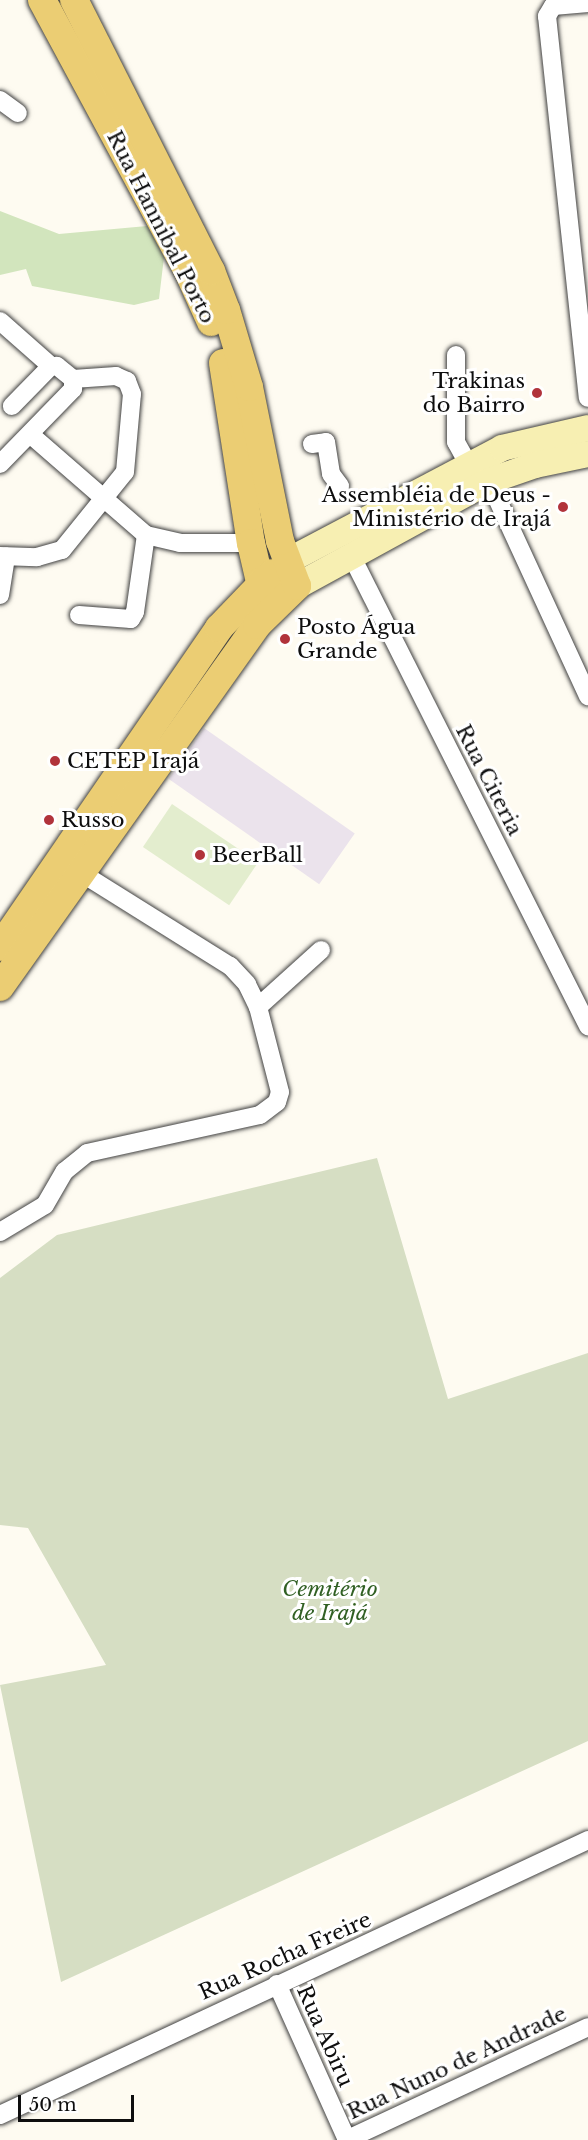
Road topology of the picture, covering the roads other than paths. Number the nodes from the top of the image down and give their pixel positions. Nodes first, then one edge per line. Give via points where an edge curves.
1 (29, 0) edge
2 (42, 0) edge
3 (74, 0) edge
4 (588, 3) edge
5 (77, 68) junction
6 (0, 100) edge
7 (18, 113) dead end
8 (0, 321) edge
9 (456, 355) dead end
10 (51, 366) junction
11 (73, 380) junction
12 (588, 398) edge
13 (12, 406) dead end
14 (588, 428) edge
15 (31, 435) junction
16 (312, 444) dead end
17 (588, 454) edge
18 (0, 464) edge
19 (468, 464) junction
20 (489, 481) junction
21 (340, 486) dead end
22 (104, 499) junction
23 (146, 535) junction
24 (251, 543) junction
25 (351, 553) junction
26 (3, 556) edge
27 (292, 560) junction
28 (260, 582) junction
29 (0, 595) edge
30 (271, 608) junction
31 (79, 615) dead end
32 (588, 696) edge
33 (81, 873) junction
34 (0, 948) edge
35 (321, 950) dead end
36 (0, 987) edge
37 (258, 1007) junction
38 (588, 1026) edge
39 (0, 1232) edge
40 (588, 1840) edge
41 (277, 1984) junction
42 (588, 2027) edge
43 (0, 2115) edge
44 (347, 2140) edge

1 - 5 street
2 - 5 main road, Rua Hannibal Porto
3 - 27 main road, Rua Hannibal Porto via 211,271 249,387
4 - 12 street via 553,6 547,16
5 - 24 main road, Rua Hannibal Porto via 207,312 229,390
6 - 7 street
8 - 10 street
9 - 19 street via 456,442
10 - 11 street via 57,366
10 - 13 street
11 - 15 street via 73,389
11 - 22 street via 116,376 127,381 132,394 125,472
14 - 19 main road via 513,445
15 - 18 street
15 - 22 street
16 - 21 street via 326,442 332,474
17 - 20 main road via 535,465
19 - 27 main road
20 - 25 main road
20 - 32 street
22 - 23 street
22 - 26 street via 62,550 37,557
23 - 24 street via 180,543
23 - 31 street via 131,619
24 - 28 main road, Rua Hannibal Porto
25 - 27 main road
25 - 38 street, Rua Citeria
26 - 29 street
27 - 28 main road
27 - 30 main road
28 - 30 main road, Rua Hannibal Porto
28 - 34 main road via 219,628
30 - 33 main road
33 - 36 main road
33 - 37 street via 230,966 246,984
35 - 37 street
37 - 39 street via 278,1080 277,1102 260,1115 87,1153 65,1171 45,1205
40 - 41 street, Rua Rocha Freire via 365,1947
41 - 43 street, Rua Rocha Freire
41 - 44 street, Rua Abiru
42 - 44 street, Rua Nuno de Andrade

